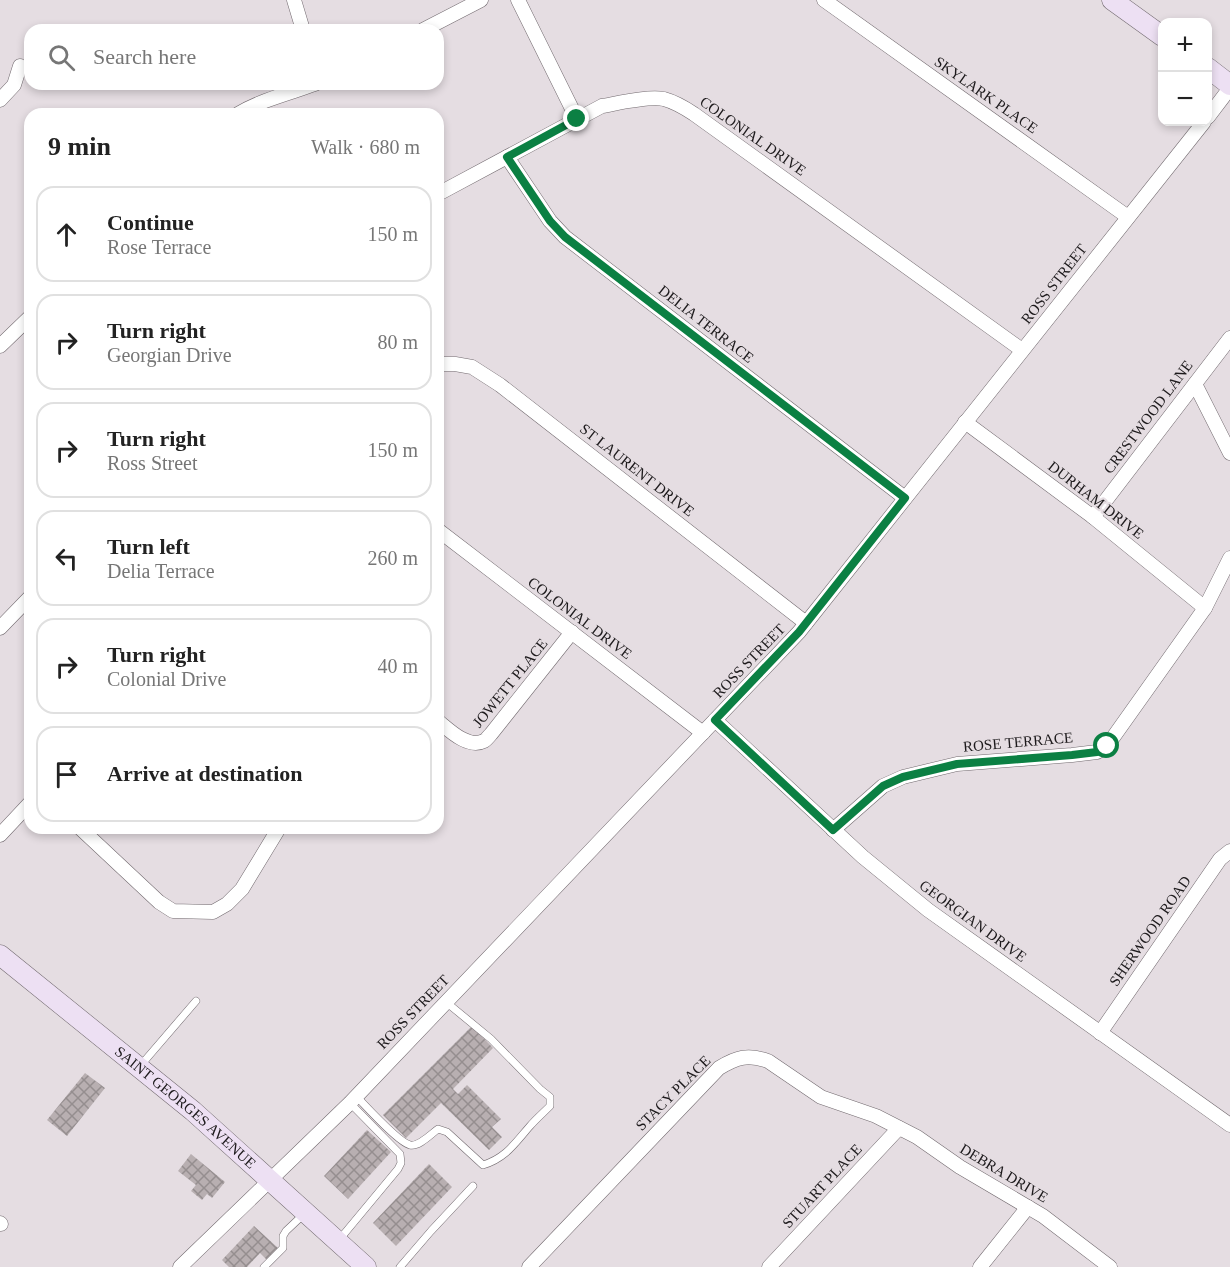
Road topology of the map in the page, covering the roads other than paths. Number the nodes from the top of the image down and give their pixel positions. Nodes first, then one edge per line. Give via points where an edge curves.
1 (294, 0) edge
2 (481, 0) edge
3 (518, 0) edge
4 (824, 0) edge
5 (1112, 0) edge
6 (301, 24) edge
7 (435, 24) edge
8 (1158, 33) edge
9 (20, 66) dead end
10 (1212, 71) edge
11 (1230, 86) edge
12 (298, 90) edge
13 (0, 100) edge
14 (249, 108) edge
15 (1212, 111) edge
16 (577, 119) junction
17 (1201, 126) edge
18 (507, 157) junction
19 (444, 191) edge
20 (1128, 217) junction
21 (24, 322) edge
22 (1230, 338) edge
23 (0, 346) edge
24 (1022, 350) junction
25 (444, 364) edge
26 (1195, 384) junction
27 (965, 422) junction
28 (1230, 453) edge
29 (905, 498) junction
30 (1093, 517) junction
31 (444, 535) edge
32 (1230, 558) edge
33 (24, 603) edge
34 (1205, 608) junction
35 (806, 623) junction
36 (0, 628) edge
37 (572, 632) junction
38 (715, 720) junction
39 (444, 726) edge
40 (703, 732) junction
41 (24, 809) edge
42 (833, 830) junction
43 (86, 834) edge
44 (275, 834) edge
45 (0, 835) edge
46 (1230, 851) edge
47 (0, 955) edge
48 (196, 1000) dead end
49 (446, 1002) junction
50 (1100, 1033) junction
51 (139, 1067) junction
52 (353, 1099) junction
53 (876, 1116) joint
54 (1230, 1125) edge
55 (899, 1128) junction
56 (270, 1180) junction
57 (473, 1186) dead end
58 (1028, 1207) junction
59 (306, 1213) junction
60 (338, 1242) junction
61 (180, 1267) edge
62 (264, 1267) edge
63 (366, 1267) edge
64 (400, 1267) edge
65 (529, 1267) edge
66 (769, 1267) edge
67 (980, 1267) edge
68 (1110, 1267) edge

1 - 6 street
2 - 7 street
3 - 16 street
4 - 20 street, SKYLARK PLACE
5 - 8 main road
9 - 13 street via 14,85
10 - 11 main road
11 - 15 street
12 - 14 street
16 - 18 street, COLONIAL DRIVE
16 - 24 street, COLONIAL DRIVE via 602,106 631,100 663,99 678,105
17 - 20 street, ROSS STREET
18 - 19 street, COLONIAL DRIVE
18 - 29 street, DELIA TERRACE via 565,237
20 - 24 street, ROSS STREET
21 - 23 street
22 - 26 street, CRESTWOOD LANE
24 - 27 street, ROSS STREET
25 - 35 street, ST LAURENT DRIVE via 472,367 500,385
26 - 28 street
26 - 30 street, CRESTWOOD LANE
27 - 29 street, ROSS STREET
27 - 30 street, DURHAM DRIVE
29 - 35 street, ROSS STREET
30 - 34 street, DURHAM DRIVE
31 - 37 street, COLONIAL DRIVE
32 - 34 street, ROSE TERRACE
33 - 36 street
34 - 42 street, ROSE TERRACE via 1107,746 1097,752 957,764 903,777 883,786
35 - 38 street, ROSS STREET
37 - 39 street, JOWETT PLACE via 484,741 463,740
37 - 40 street, COLONIAL DRIVE
38 - 40 street, ROSS STREET
38 - 42 street, GEORGIAN DRIVE
40 - 49 street, ROSS STREET
41 - 45 street
42 - 50 street, GEORGIAN DRIVE via 928,910
43 - 44 street via 159,902 173,911 203,912 213,912 227,904 242,889
46 - 50 street, SHERWOOD ROAD via 1220,859
47 - 51 main road, SAINT GEORGES AVENUE
48 - 51 lane
49 - 52 street, ROSS STREET
49 - 52 lane via 550,1097 550,1106 511,1150 483,1165 438,1128 418,1144 410,1145
50 - 54 street, GEORGIAN DRIVE
51 - 56 main road, SAINT GEORGES AVENUE
52 - 56 street, ROSS STREET
52 - 60 lane via 400,1154 401,1163
53 - 55 street, DEBRA DRIVE
53 - 65 street, STACY PLACE via 820,1097 768,1061 745,1057 731,1060 719,1068
55 - 58 street, DEBRA DRIVE
55 - 66 street, STUART PLACE
56 - 59 main road, SAINT GEORGES AVENUE
56 - 61 street, ROSS STREET
57 - 64 lane
58 - 67 street
58 - 68 street, DEBRA DRIVE
59 - 60 main road, SAINT GEORGES AVENUE
59 - 62 lane via 286,1231 283,1248
60 - 63 main road, SAINT GEORGES AVENUE

